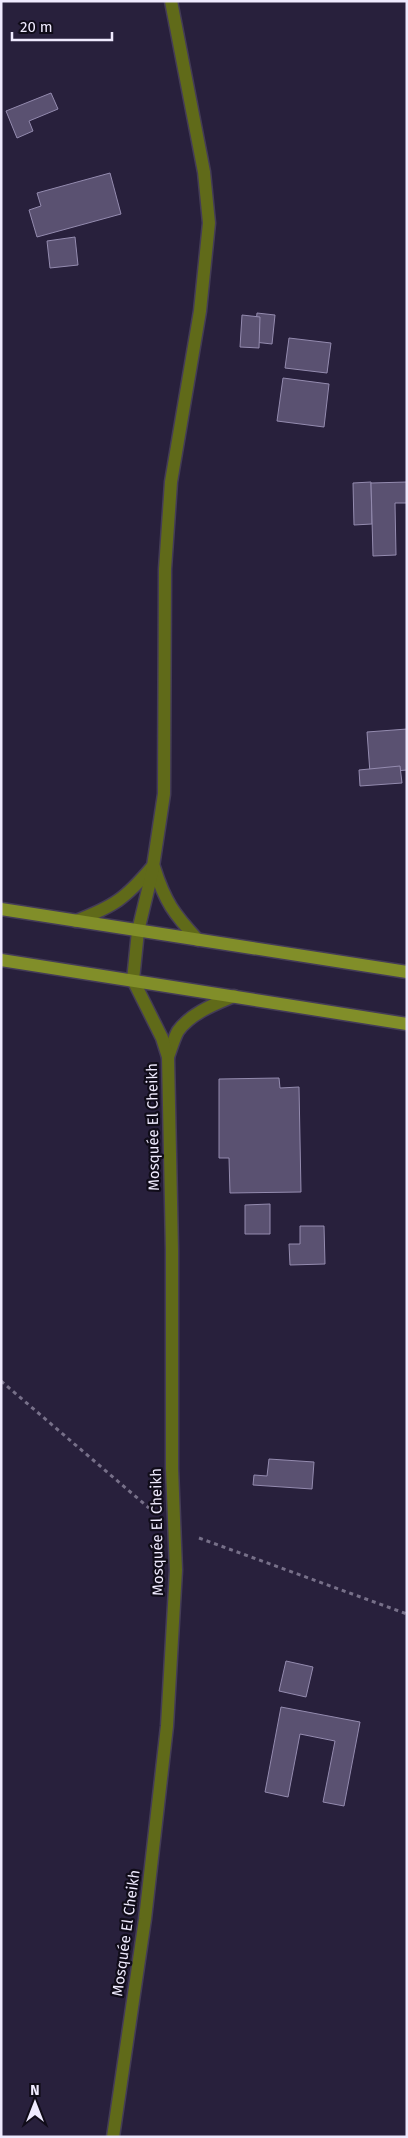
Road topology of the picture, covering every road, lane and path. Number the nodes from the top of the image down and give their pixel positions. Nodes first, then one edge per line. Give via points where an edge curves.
1 (171, 1) edge
2 (153, 865) junction
3 (1, 909) edge
4 (76, 921) junction
5 (138, 931) junction
6 (198, 940) junction
7 (1, 960) edge
8 (407, 972) edge
9 (133, 980) junction
10 (234, 996) junction
11 (407, 1024) edge
12 (168, 1057) junction
13 (1, 1381) edge
14 (174, 1530) junction
15 (407, 1614) edge
16 (113, 2137) edge

1 - 2 street via 204,172 209,223 200,311 171,482 165,569 164,794
2 - 4 street via 133,889 111,907
2 - 5 street
2 - 6 street via 162,894 172,912
3 - 4 main road
4 - 5 main road
5 - 6 main road
5 - 9 street
6 - 8 main road
7 - 9 main road
9 - 10 main road
9 - 12 street, Mosquée El Cheikh
10 - 11 main road
10 - 12 street via 193,1017 178,1031
12 - 14 street, Mosquée El Cheikh
13 - 14 path
14 - 15 path via 227,1546
14 - 16 street, Mosquée El Cheikh via 176,1570 167,1726 145,1919

